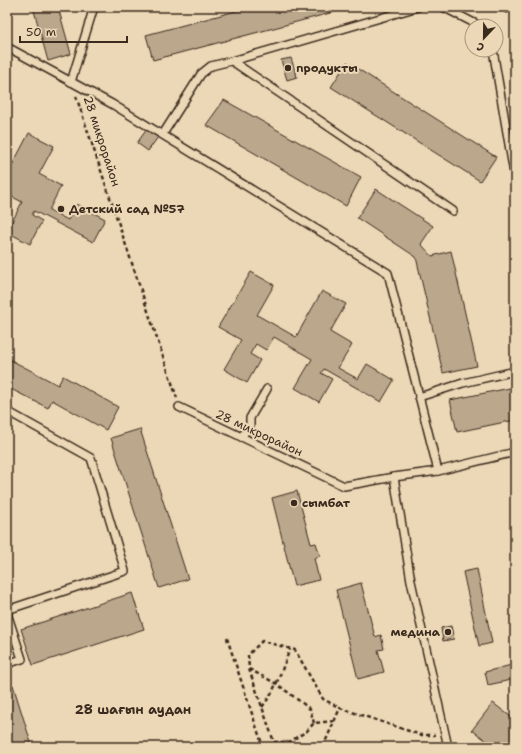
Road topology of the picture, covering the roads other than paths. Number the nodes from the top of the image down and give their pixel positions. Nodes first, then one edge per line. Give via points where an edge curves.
1 (96, 7) edge
2 (418, 7) edge
3 (443, 7) edge
4 (464, 18) edge
5 (7, 47) edge
6 (494, 58) edge
7 (232, 61) junction
8 (71, 82) junction
9 (163, 134) junction
10 (515, 180) edge
11 (453, 211) dead end
12 (515, 371) edge
13 (267, 389) dead end
14 (419, 397) junction
15 (180, 407) road end
16 (7, 411) edge
17 (241, 437) junction
18 (515, 452) edge
19 (438, 471) junction
20 (394, 477) junction
21 (7, 611) edge
22 (7, 664) edge
23 (447, 746) edge

1 - 8 lane
2 - 7 lane
3 - 4 lane
5 - 8 lane
6 - 10 lane
7 - 9 lane via 211,66 201,74
7 - 11 lane
8 - 9 lane
9 - 14 lane via 388,273
12 - 14 lane via 463,383
13 - 17 lane via 250,418 250,426
14 - 19 lane
15 - 17 lane, 28 микрорайон
16 - 21 lane via 91,458 125,571
17 - 20 lane, 28 микрорайон via 344,486
18 - 19 lane, 28 микрорайон
19 - 20 lane, 28 микрорайон
20 - 23 lane via 411,580
21 - 22 lane via 22,659

